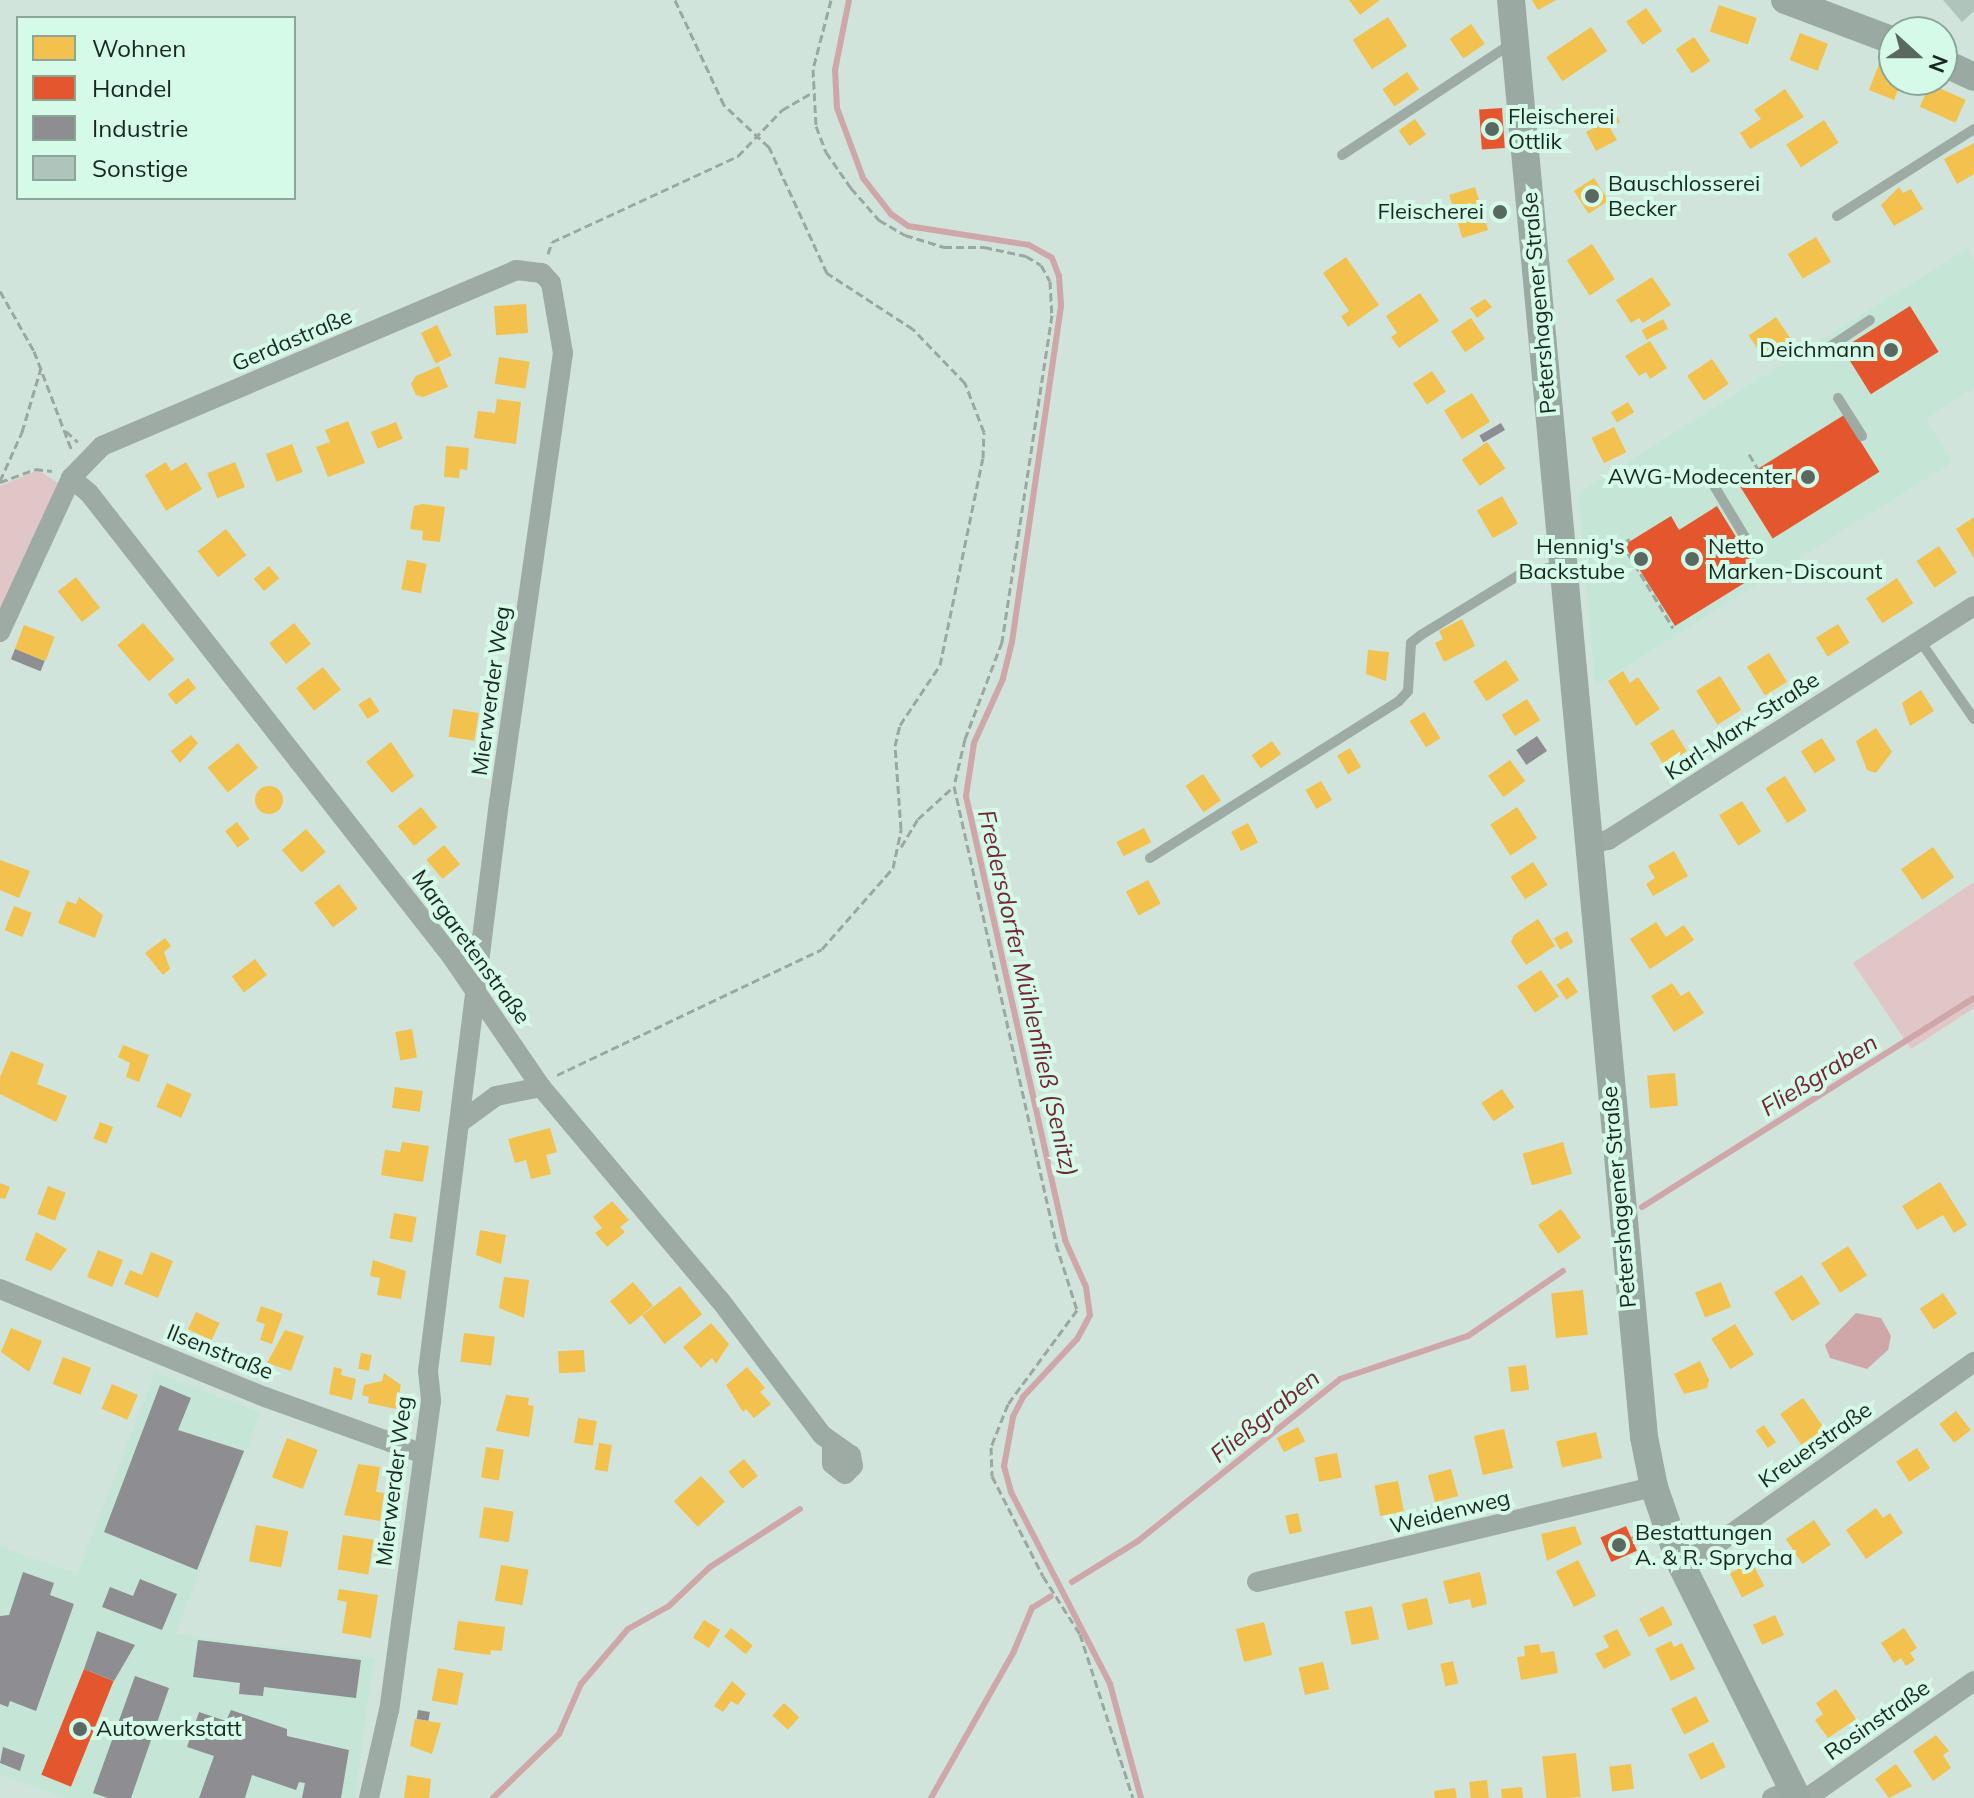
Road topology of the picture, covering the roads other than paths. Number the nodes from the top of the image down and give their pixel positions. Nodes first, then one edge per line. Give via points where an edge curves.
1 (1511, 0) edge
2 (1785, 0) edge
3 (1878, 35) edge
4 (1516, 41) junction
5 (1974, 129) edge
6 (1342, 155) dead end
7 (1837, 216) dead end
8 (542, 273) joint
9 (1870, 320) dead end
10 (1825, 350) dead end
11 (1838, 398) dead end
12 (1862, 436) dead end
13 (1710, 479) dead end
14 (68, 484) junction
15 (1749, 544) dead end
16 (1562, 564) junction
17 (1974, 606) edge
18 (0, 632) edge
19 (1920, 641) junction
20 (1974, 719) edge
21 (1586, 845) junction
22 (1150, 858) dead end
23 (478, 995) junction
24 (541, 1087) junction
25 (462, 1121) junction
26 (0, 1289) edge
27 (1974, 1362) edge
28 (832, 1446) dead end
29 (423, 1454) junction
30 (1654, 1487) junction
31 (1680, 1562) junction
32 (1257, 1582) dead end
33 (1974, 1681) edge
34 (1792, 1796) edge
35 (369, 1798) edge

1 - 4 street, Petershagener Straße
2 - 3 street
4 - 6 lane
4 - 16 street, Petershagener Straße
5 - 7 lane
8 - 14 street, Gerdastraße via 516,270 102,446
8 - 23 street, Mierwerder Weg via 555,293 563,353 499,802
9 - 10 lane
11 - 12 lane
13 - 15 lane
14 - 18 street, Gerdastraße
14 - 23 street, Margaretenstraße via 89,493
16 - 21 street, Petershagener Straße
16 - 22 lane via 1519,575 1421,635 1411,643 1408,691 1399,701
17 - 19 street, Karl-Marx-Straße
19 - 20 lane
19 - 21 street, Karl-Marx-Straße via 1608,840
21 - 30 street, Petershagener Straße via 1634,1366
23 - 24 street, Margaretenstraße
23 - 25 street, Mierwerder Weg
24 - 25 street via 496,1096
24 - 28 street, Margaretenstraße via 720,1300
25 - 29 street, Mierwerder Weg via 428,1371 431,1401
26 - 29 street, Ilsenstraße via 265,1397
27 - 31 street, Kreuerstraße via 1714,1546
29 - 35 street, Mierwerder Weg via 389,1710
30 - 31 street, Petershagener Straße
30 - 32 street, Weidenweg
31 - 34 street, Petershagener Straße
33 - 34 street, Rosinstraße

